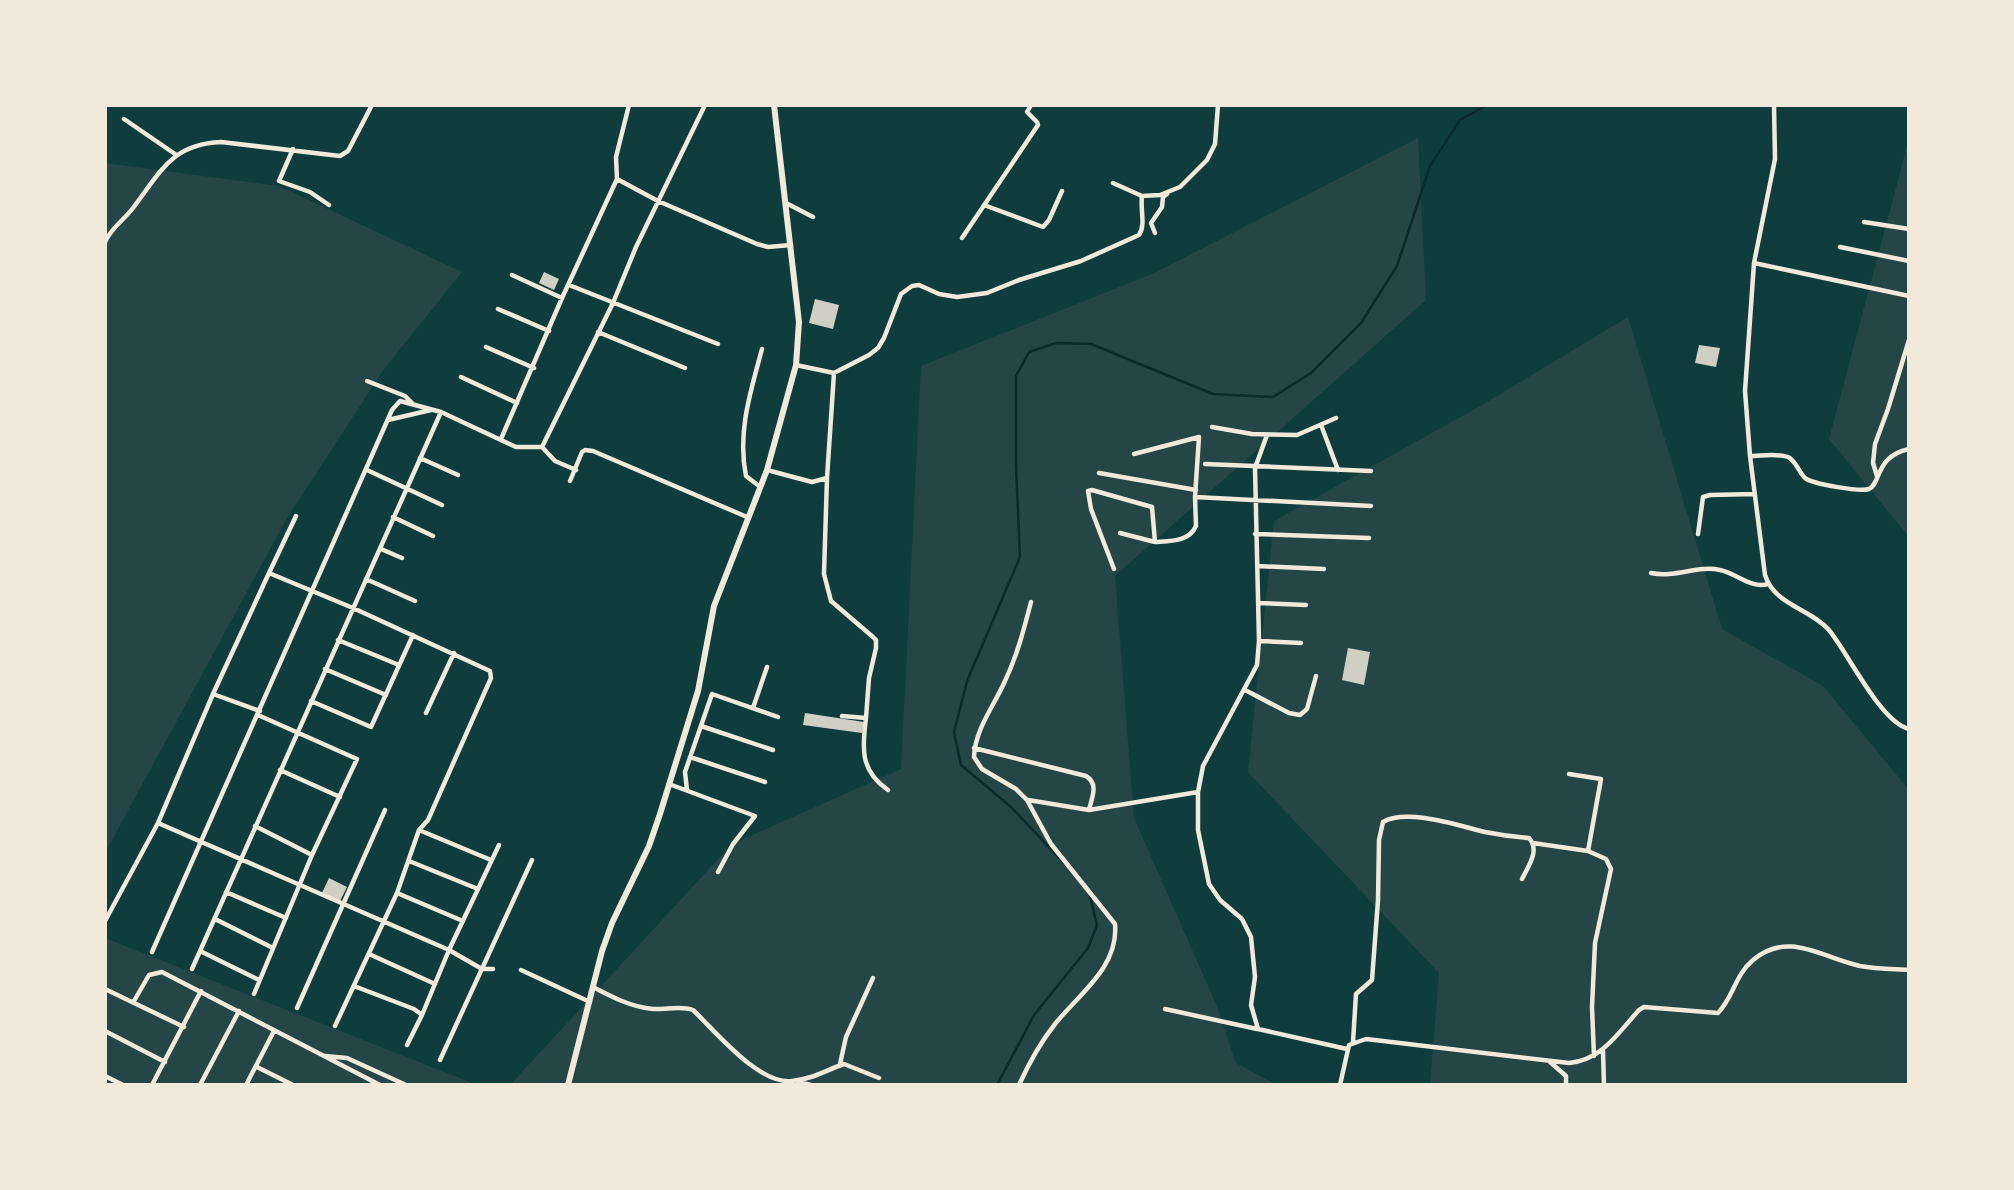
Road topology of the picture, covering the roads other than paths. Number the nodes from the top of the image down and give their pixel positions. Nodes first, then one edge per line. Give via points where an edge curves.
1 (372, 105) edge
2 (629, 105) edge
3 (705, 105) edge
4 (774, 105) edge
5 (1031, 105) edge
6 (1218, 105) edge
7 (1774, 105) edge
8 (124, 119) dead end
9 (293, 149) junction
10 (175, 155) junction
11 (617, 179) junction
12 (1113, 183) dead end
13 (1062, 191) dead end
14 (1171, 191) junction
15 (1142, 196) junction
16 (658, 201) junction
17 (785, 203) junction
18 (329, 205) dead end
19 (984, 205) junction
20 (813, 217) dead end
21 (1864, 222) dead end
22 (1909, 229) edge
23 (1155, 233) dead end
24 (962, 238) dead end
25 (105, 242) edge
26 (791, 245) junction
27 (1840, 247) dead end
28 (1909, 261) edge
29 (1754, 263) junction
30 (512, 275) dead end
31 (569, 285) junction
32 (1909, 296) edge
33 (562, 298) junction
34 (613, 303) junction
35 (498, 309) dead end
36 (548, 331) junction
37 (598, 332) junction
38 (1909, 340) edge
39 (718, 344) dead end
40 (486, 347) dead end
41 (762, 349) dead end
42 (1906, 363) edge
43 (796, 365) junction
44 (534, 368) junction
45 (685, 368) dead end
46 (834, 373) junction
47 (461, 377) dead end
48 (367, 381) dead end
49 (516, 403) junction
50 (413, 404) junction
51 (432, 410) junction
52 (441, 412) junction
53 (1336, 418) dead end
54 (388, 420) junction
55 (1321, 425) junction
56 (1212, 427) dead end
57 (1267, 435) junction
58 (501, 439) junction
59 (542, 447) junction
60 (1909, 449) edge
61 (1134, 454) dead end
62 (1750, 456) junction
63 (420, 458) junction
64 (1205, 464) dead end
65 (1255, 468) junction
66 (367, 470) junction
67 (576, 470) junction
68 (767, 470) junction
69 (1338, 470) junction
70 (1371, 471) dead end
71 (1099, 473) dead end
72 (458, 475) dead end
73 (1877, 477) junction
74 (827, 478) junction
75 (570, 481) dead end
76 (759, 486) junction
77 (406, 488) junction
78 (1196, 490) junction
79 (1755, 494) junction
80 (1195, 497) junction
81 (1254, 500) junction
82 (442, 505) dead end
83 (1371, 506) dead end
84 (296, 516) dead end
85 (393, 517) junction
86 (747, 517) junction
87 (1120, 533) dead end
88 (1255, 534) junction
89 (1698, 534) dead end
90 (433, 536) dead end
91 (1369, 538) dead end
92 (1155, 542) junction
93 (380, 549) junction
94 (402, 558) dead end
95 (1257, 566) junction
96 (1114, 569) dead end
97 (1324, 569) dead end
98 (269, 573) junction
99 (1651, 573) dead end
100 (366, 579) junction
101 (1768, 584) junction
102 (313, 592) junction
103 (415, 601) dead end
104 (1031, 602) dead end
105 (1258, 603) junction
106 (1306, 605) dead end
107 (353, 608) junction
108 (413, 635) junction
109 (338, 640) junction
110 (1259, 641) junction
111 (1301, 643) dead end
112 (454, 653) junction
113 (399, 665) junction
114 (767, 667) dead end
115 (326, 669) junction
116 (1316, 676) dead end
117 (1245, 690) junction
118 (213, 694) junction
119 (386, 695) junction
120 (311, 701) junction
121 (752, 708) junction
122 (259, 713) junction
123 (426, 713) dead end
124 (842, 716) dead end
125 (778, 717) dead end
126 (866, 718) junction
127 (701, 726) junction
128 (1909, 729) edge
129 (298, 733) junction
130 (974, 748) junction
131 (773, 750) dead end
132 (690, 757) junction
133 (280, 770) junction
134 (1569, 774) dead end
135 (765, 782) dead end
136 (669, 784) junction
137 (687, 790) junction
138 (888, 790) dead end
139 (1198, 792) junction
140 (340, 797) junction
141 (1027, 800) junction
142 (385, 810) dead end
143 (1089, 810) junction
144 (158, 823) junction
145 (255, 826) junction
146 (419, 830) junction
147 (202, 842) junction
148 (1533, 843) junction
149 (499, 845) dead end
150 (1588, 851) junction
151 (312, 855) junction
152 (241, 859) junction
153 (492, 860) junction
154 (532, 860) dead end
155 (409, 861) junction
156 (718, 872) dead end
157 (1522, 878) dead end
158 (299, 886) junction
159 (478, 889) junction
160 (226, 892) junction
161 (397, 893) junction
162 (343, 905) junction
163 (287, 918) junction
164 (215, 919) junction
165 (105, 921) edge
166 (463, 921) junction
167 (383, 922) junction
168 (274, 948) junction
169 (449, 950) junction
170 (200, 951) junction
171 (152, 953) dead end
172 (369, 954) junction
173 (192, 969) dead end
174 (482, 969) junction
175 (493, 969) dead end
176 (1909, 970) edge
177 (521, 971) dead end
178 (873, 978) dead end
179 (259, 980) junction
180 (435, 984) junction
181 (354, 986) junction
182 (593, 988) junction
183 (105, 989) edge
184 (201, 991) junction
185 (254, 994) dead end
186 (134, 1001) junction
187 (590, 1002) junction
188 (297, 1008) dead end
189 (1165, 1009) dead end
190 (239, 1011) junction
191 (422, 1015) junction
192 (335, 1026) dead end
193 (184, 1027) junction
194 (1258, 1029) junction
195 (105, 1031) edge
196 (274, 1031) junction
197 (1353, 1042) junction
198 (407, 1045) dead end
199 (1347, 1049) junction
200 (1603, 1050) junction
201 (1594, 1056) junction
202 (324, 1057) junction
203 (440, 1060) dead end
204 (1549, 1060) junction
205 (165, 1062) junction
206 (840, 1065) junction
207 (257, 1067) junction
208 (105, 1076) edge
209 (879, 1078) dead end
210 (793, 1081) junction
211 (123, 1085) edge
212 (152, 1085) edge
213 (200, 1085) edge
214 (246, 1085) edge
215 (293, 1085) edge
216 (380, 1085) edge
217 (406, 1085) edge
218 (568, 1085) edge
219 (811, 1085) edge
220 (1019, 1085) edge
221 (1340, 1085) edge
222 (1566, 1085) edge
223 (1604, 1085) edge

1 - 9 street via 345,154
2 - 11 street via 616,157
3 - 16 street
4 - 17 main road
5 - 19 street via 1027,112 1038,125
6 - 14 street via 1211,155
7 - 29 street via 1775,159
8 - 10 street
9 - 10 street via 208,142
9 - 18 street via 279,181
10 - 25 street
11 - 16 street
11 - 31 street
12 - 15 street
13 - 19 street via 1043,227
14 - 15 street
14 - 23 street via 1163,197 1151,223
15 - 46 street via 1140,233 1081,261 970,297 939,294 919,285 906,289 878,348
16 - 26 street via 757,244
16 - 34 street
17 - 20 street
17 - 26 main road
19 - 24 street
21 - 22 street
26 - 43 main road via 799,322
27 - 28 street
29 - 32 street
29 - 62 street via 1745,413
30 - 33 street
31 - 33 street
31 - 34 street
33 - 36 street
34 - 37 street
34 - 39 street
35 - 36 street
36 - 44 street
37 - 45 street
37 - 59 street
38 - 42 street
40 - 44 street
41 - 76 street via 743,436 746,476
42 - 73 street via 1875,444
43 - 46 street
43 - 68 main road
44 - 49 street
46 - 74 street
47 - 49 street
48 - 50 street via 405,396
49 - 58 street
50 - 51 street
50 - 54 street via 400,401
51 - 52 street
51 - 54 street
52 - 58 street
52 - 63 street
53 - 55 street
54 - 66 street
55 - 57 street via 1297,435
55 - 69 street
56 - 57 street
57 - 65 street
58 - 59 street via 523,449
59 - 67 street via 555,461
60 - 73 street via 1891,457
61 - 78 street via 1199,437
62 - 73 street via 1787,457 1807,481 1821,485 1870,489
62 - 79 street
63 - 72 street
63 - 77 street
64 - 65 street
65 - 69 street
65 - 81 street
66 - 77 street
66 - 102 street
67 - 75 street
67 - 86 street via 582,452 593,451
68 - 74 street via 812,482
68 - 76 main road
69 - 70 street
71 - 78 street
74 - 126 street via 827,594 876,640
76 - 86 main road
77 - 82 street
77 - 85 street
78 - 80 street
79 - 89 street via 1703,497
79 - 101 street
80 - 81 street
80 - 92 street via 1195,530 1177,540
81 - 83 street
81 - 88 street
84 - 98 street
85 - 90 street
85 - 93 street
86 - 136 main road via 714,606 698,691
87 - 92 street
88 - 91 street
88 - 95 street
92 - 96 street via 1152,507 1088,491
93 - 94 street
93 - 100 street
95 - 97 street
95 - 105 street
98 - 102 street
98 - 118 street
99 - 101 street via 1662,576 1716,569 1754,584
100 - 103 street
100 - 107 street
101 - 128 street via 1779,597 1828,628 1880,705 1898,725
102 - 107 street
102 - 122 street
104 - 130 street via 1007,678 976,735
105 - 106 street
105 - 110 street
107 - 108 street
107 - 109 street
108 - 112 street
108 - 113 street
109 - 113 street
109 - 115 street
110 - 111 street
110 - 117 street via 1257,665
112 - 123 street
112 - 146 street via 490,671 491,678 428,820
113 - 119 street
114 - 121 street
115 - 119 street
115 - 120 street
116 - 117 street via 1306,711 1300,715
117 - 139 street via 1203,766
118 - 122 street
118 - 144 street
119 - 120 street via 371,727
120 - 129 street
121 - 125 street
121 - 127 street via 712,694
122 - 129 street
122 - 147 street
124 - 126 street
126 - 138 street via 864,763
127 - 131 street
127 - 132 street
129 - 133 street
129 - 140 street via 358,759
130 - 141 street via 976,763
130 - 143 street via 1089,778 1095,787
132 - 135 street
132 - 137 street via 685,772
133 - 140 street
133 - 145 street
134 - 150 street via 1601,779
136 - 137 street
136 - 182 main road via 649,846 612,923
137 - 156 street via 755,816
139 - 143 street
139 - 194 street via 1198,830 1209,884 1242,919 1251,937 1255,976 1251,1005
140 - 151 street
141 - 143 street
141 - 220 street via 1051,844 1115,924 1116,935 1108,959 1086,992 1049,1032
142 - 162 street
144 - 147 street
144 - 165 street
145 - 151 street
145 - 152 street
146 - 153 street
146 - 155 street
147 - 152 street
147 - 171 street
148 - 150 street
148 - 157 street via 1534,854
148 - 197 street via 1529,838 1444,821 1413,817 1384,822 1379,840 1372,980 1356,995
149 - 153 street
150 - 201 street via 1609,862 1611,869 1595,943
151 - 158 street
152 - 158 street
152 - 160 street
153 - 159 street
154 - 174 street
155 - 159 street
155 - 161 street
158 - 162 street
158 - 163 street
159 - 166 street
160 - 163 street
160 - 164 street
161 - 166 street
161 - 167 street
162 - 167 street
162 - 188 street
163 - 168 street
164 - 168 street
164 - 170 street
166 - 169 street
167 - 169 street
167 - 172 street
168 - 179 street
169 - 174 street
169 - 180 street
170 - 173 street
170 - 179 street
172 - 180 street
172 - 181 street
174 - 175 street
174 - 203 street
176 - 200 street via 1862,966 1805,948 1778,947 1754,959 1739,974 1718,1013 1644,1007
177 - 187 street
178 - 206 street via 846,1037
179 - 185 street
180 - 191 street
181 - 191 street
181 - 192 street
182 - 187 main road
182 - 210 street via 643,1007 692,1010 763,1075
183 - 186 street
184 - 186 street via 155,972
184 - 190 street
184 - 193 street
186 - 193 street
187 - 218 main road
189 - 194 street
190 - 196 street
190 - 213 street
191 - 198 street
193 - 205 street
194 - 199 street
195 - 205 street
196 - 202 street
196 - 207 street
197 - 199 street
197 - 204 street via 1376,1040
199 - 221 street
200 - 201 street
200 - 223 street
201 - 204 street via 1569,1063
202 - 216 street
202 - 217 street via 347,1058
204 - 222 street via 1566,1076
205 - 212 street
206 - 209 street via 849,1064
206 - 210 street
207 - 214 street
207 - 215 street
208 - 211 street
210 - 219 street

